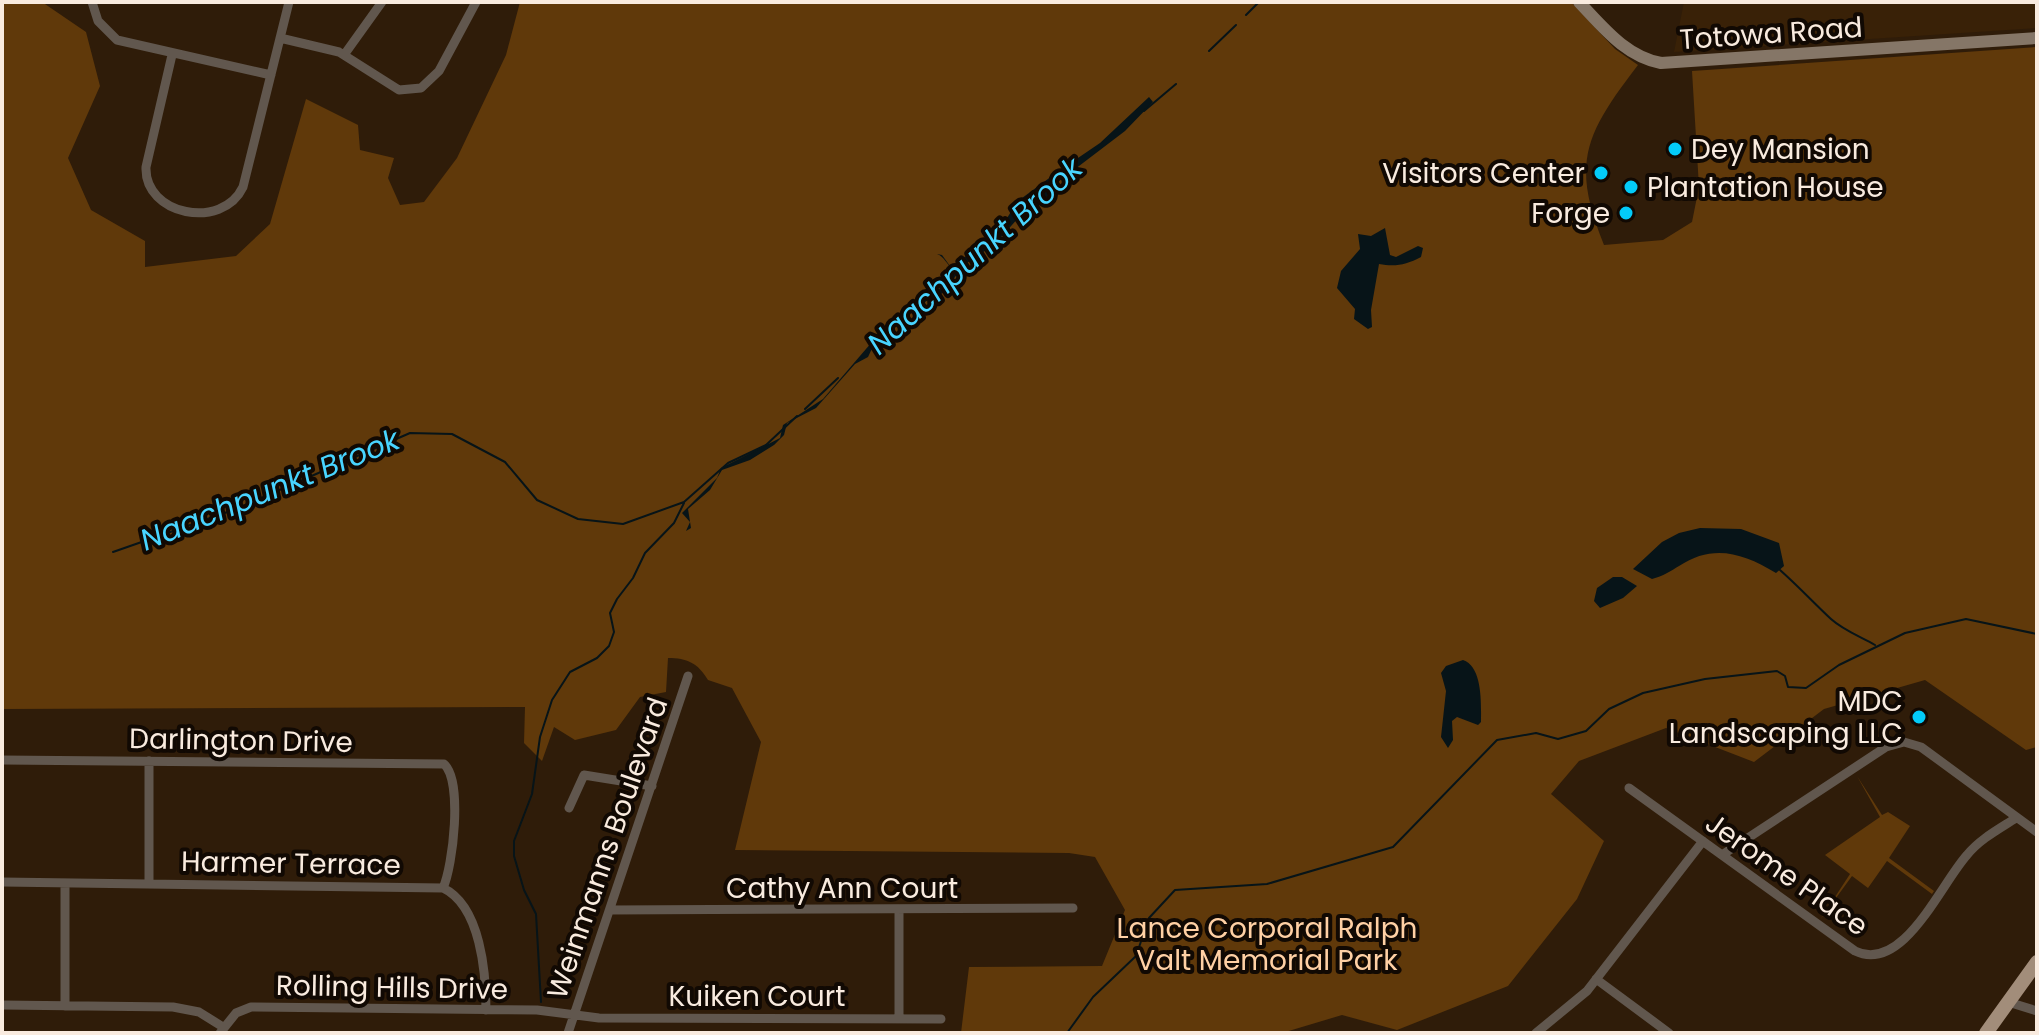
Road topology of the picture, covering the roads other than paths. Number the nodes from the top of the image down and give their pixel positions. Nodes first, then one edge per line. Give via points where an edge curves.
1 (92, 2) edge
2 (289, 2) edge
3 (382, 2) edge
4 (476, 2) edge
5 (1579, 2) edge
6 (280, 38) junction
7 (2037, 38) edge
8 (172, 55) junction
9 (344, 55) junction
10 (271, 75) junction
11 (688, 676) dead end
12 (2, 760) edge
13 (149, 761) junction
14 (652, 786) junction
15 (1629, 788) dead end
16 (569, 808) dead end
17 (2016, 818) junction
18 (2037, 832) edge
19 (1703, 841) junction
20 (1722, 855) junction
21 (2, 882) edge
22 (65, 883) junction
23 (149, 884) junction
24 (443, 888) junction
25 (1073, 908) dead end
26 (610, 910) junction
27 (899, 910) junction
28 (2037, 962) edge
29 (1596, 979) junction
30 (2008, 1002) junction
31 (2, 1005) edge
32 (65, 1006) junction
33 (486, 1010) junction
34 (2037, 1011) edge
35 (574, 1016) junction
36 (899, 1018) junction
37 (941, 1019) dead end
38 (222, 1030) edge
39 (568, 1033) edge
40 (1536, 1033) edge
41 (1669, 1033) edge
42 (1986, 1033) edge

1 - 8 street via 98,21 117,40
2 - 6 street
3 - 9 street
4 - 9 street via 439,71 421,88 399,90
5 - 7 main road, Totowa Road via 1619,43 1661,63
6 - 9 street
6 - 10 street
8 - 10 street
8 - 10 street via 146,175 160,202 208,214 233,204 243,187
11 - 14 street, Weinmanns Boulevard
12 - 13 street, Darlington Drive
13 - 23 street
13 - 24 street, Darlington Drive via 439,763 452,773 453,797 452,866
14 - 16 street via 584,775
14 - 26 street, Weinmanns Boulevard
15 - 19 street, Jerome Place
17 - 18 street
17 - 20 street via 1921,747 1899,742
17 - 20 street, Jerome Place via 1965,856 1902,943 1878,956 1855,951
19 - 20 street, Jerome Place
19 - 29 street
21 - 22 street, Harmer Terrace
22 - 23 street, Harmer Terrace
22 - 32 street
23 - 24 street, Harmer Terrace
24 - 33 street via 463,906 483,954
25 - 27 street, Cathy Ann Court
26 - 27 street, Cathy Ann Court
26 - 35 street, Weinmanns Boulevard
27 - 36 street
28 - 30 main road
29 - 40 street via 1572,1006
29 - 41 street
30 - 34 street
30 - 42 main road
31 - 32 street
32 - 38 street via 173,1007 199,1012
33 - 35 street, Rolling Hills Drive
33 - 38 street, Rolling Hills Drive via 251,1007 236,1013
35 - 36 street, Kuiken Court
35 - 39 street, Weinmanns Boulevard
36 - 37 street, Kuiken Court

